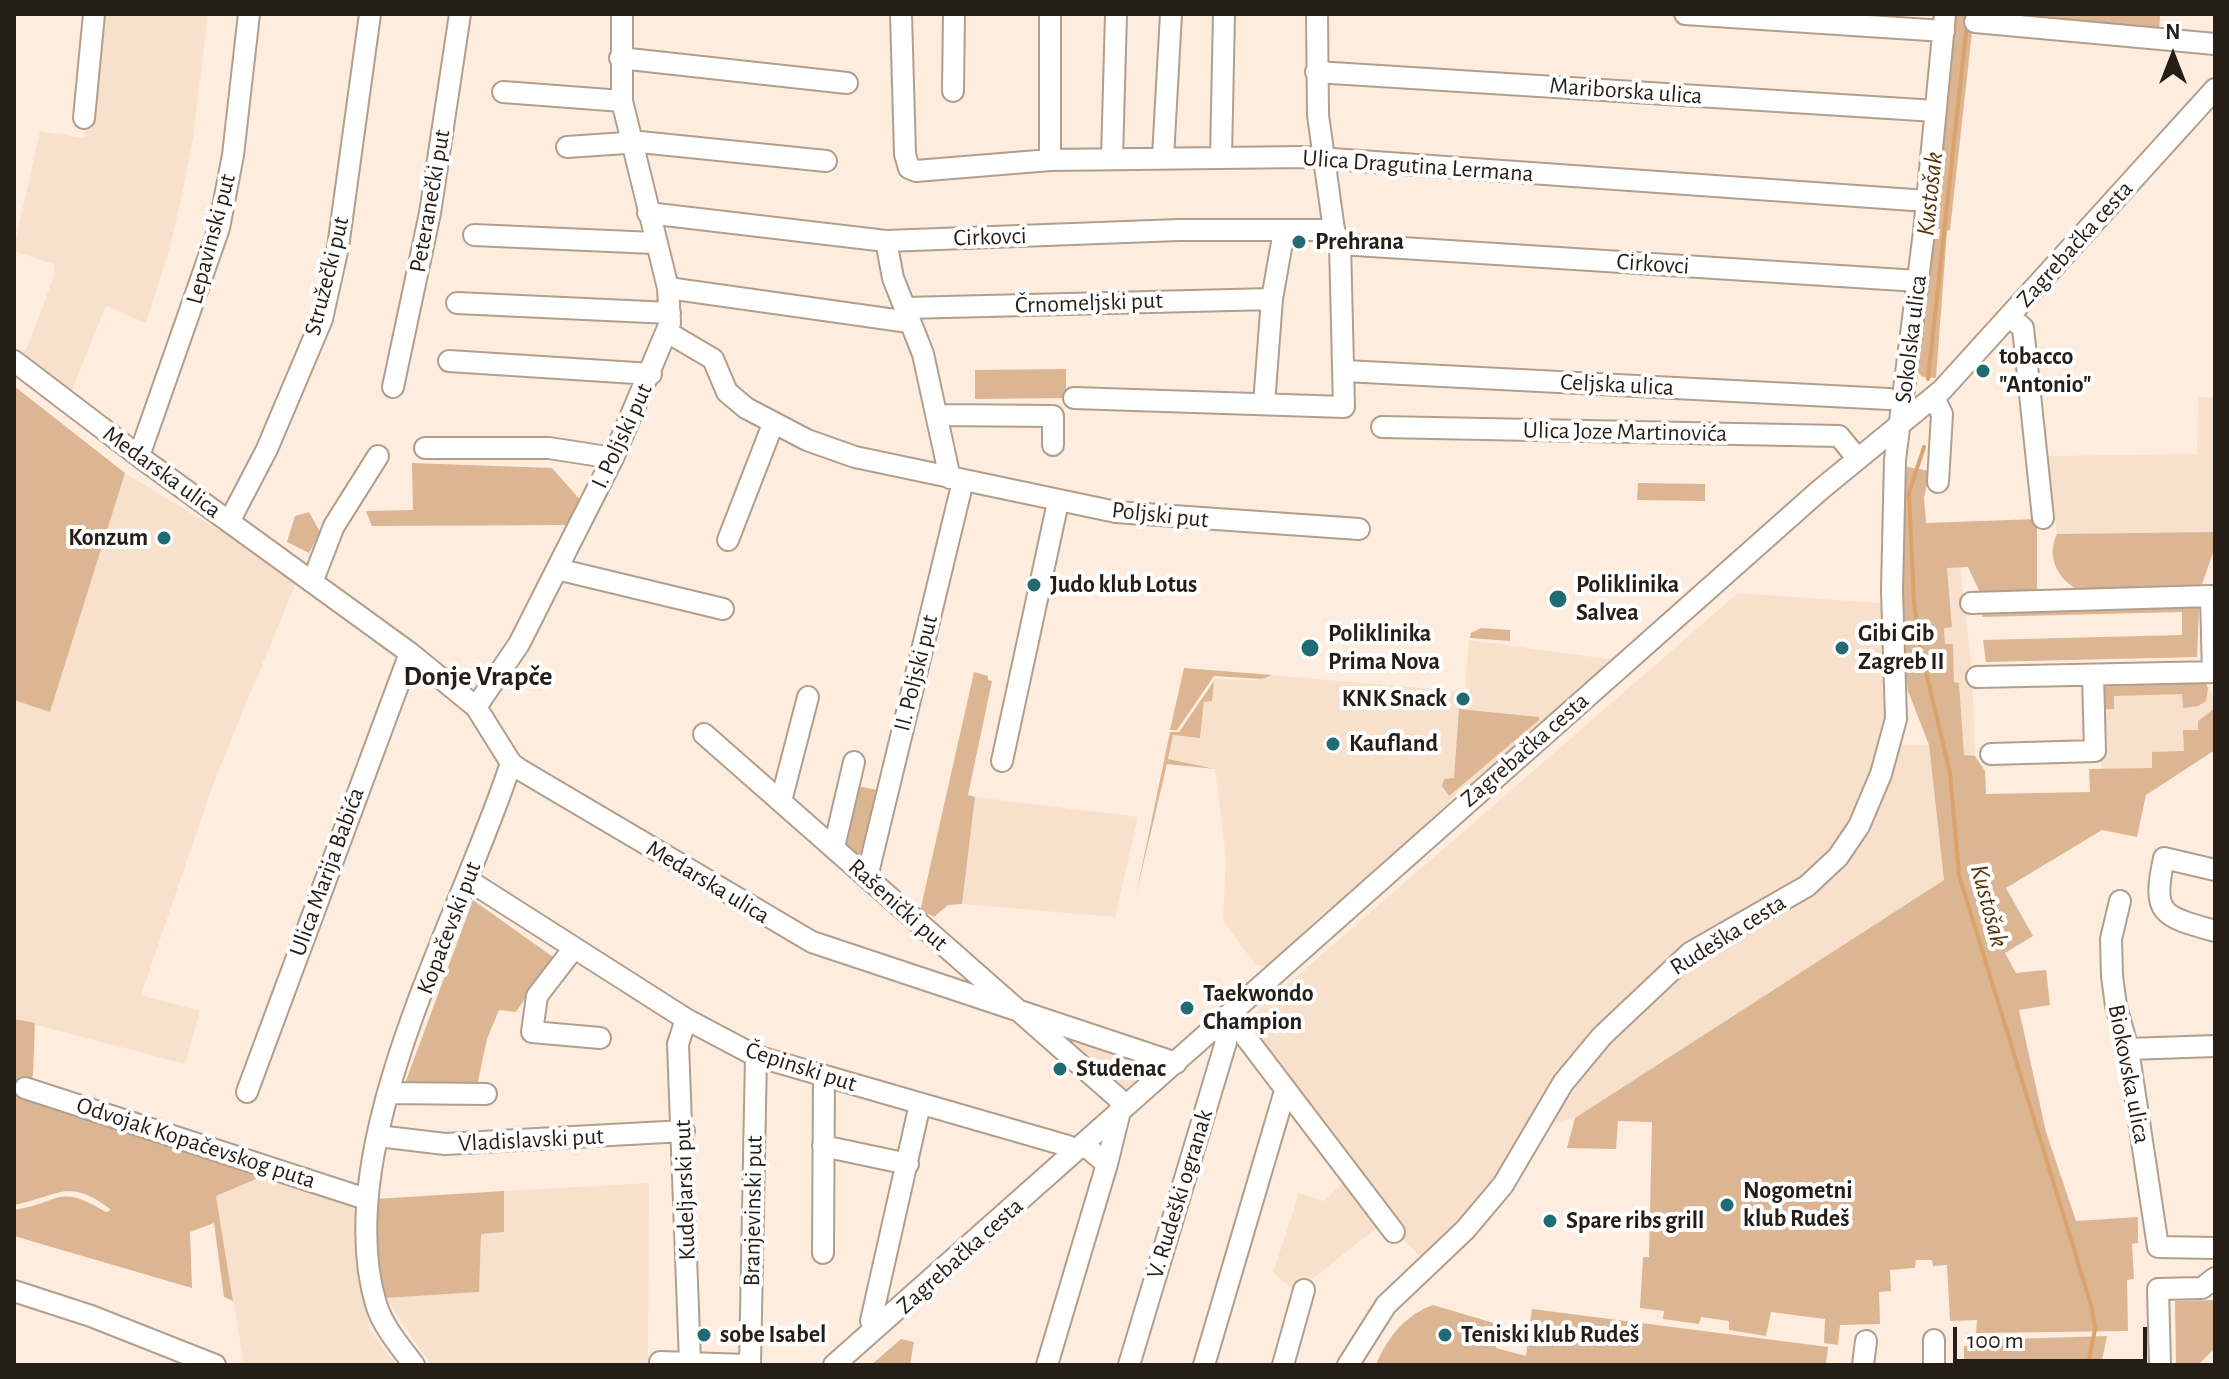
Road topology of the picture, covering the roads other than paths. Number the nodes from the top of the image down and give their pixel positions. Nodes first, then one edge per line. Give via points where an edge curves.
1 (94, 14) edge
2 (249, 14) edge
3 (370, 14) edge
4 (460, 14) edge
5 (622, 14) edge
6 (901, 14) edge
7 (954, 14) edge
8 (1050, 14) edge
9 (1116, 14) edge
10 (1171, 14) edge
11 (1224, 14) edge
12 (1317, 14) edge
13 (1685, 14) edge
14 (1975, 22) dead end
15 (1945, 23) edge
16 (2215, 44) edge
17 (620, 58) junction
18 (1316, 72) junction
19 (847, 83) dead end
20 (2215, 89) edge
21 (953, 91) dead end
22 (503, 92) dead end
23 (622, 101) junction
24 (1936, 111) junction
25 (84, 118) dead end
26 (632, 143) junction
27 (567, 147) dead end
28 (1163, 157) junction
29 (1221, 157) junction
30 (1112, 158) junction
31 (1050, 160) junction
32 (1323, 160) junction
33 (826, 161) dead end
34 (1927, 201) junction
35 (648, 213) junction
36 (1284, 231) junction
37 (474, 235) dead end
38 (1337, 237) junction
39 (886, 241) junction
40 (654, 243) junction
41 (1918, 281) junction
42 (668, 288) junction
43 (1272, 299) junction
44 (457, 303) dead end
45 (907, 315) junction
46 (2010, 317) junction
47 (669, 323) junction
48 (14, 361) edge
49 (449, 361) dead end
50 (1345, 371) junction
51 (651, 374) junction
52 (393, 387) dead end
53 (1074, 398) dead end
54 (1934, 398) junction
55 (1889, 399) dead end
56 (1264, 404) junction
57 (939, 415) junction
58 (773, 424) junction
59 (1901, 424) junction
60 (1382, 427) dead end
61 (1053, 445) dead end
62 (425, 448) dead end
63 (139, 456) junction
64 (378, 456) dead end
65 (613, 458) junction
66 (1858, 459) junction
67 (956, 480) junction
68 (1938, 482) dead end
69 (1058, 502) junction
70 (2043, 518) dead end
71 (229, 522) junction
72 (1359, 529) dead end
73 (728, 540) dead end
74 (557, 569) junction
75 (313, 580) junction
76 (1971, 603) dead end
77 (723, 609) dead end
78 (410, 653) junction
79 (2214, 672) edge
80 (2093, 675) junction
81 (1977, 677) dead end
82 (808, 697) dead end
83 (476, 707) junction
84 (704, 734) dead end
85 (1991, 754) dead end
86 (1002, 761) dead end
87 (854, 762) dead end
88 (511, 763) junction
89 (781, 801) junction
90 (834, 847) junction
91 (2215, 870) edge
92 (867, 877) junction
93 (468, 880) junction
94 (2120, 901) dead end
95 (2215, 931) edge
96 (574, 948) junction
97 (1015, 1008) junction
98 (686, 1019) junction
99 (1225, 1019) junction
100 (600, 1038) dead end
101 (2215, 1046) edge
102 (2128, 1049) junction
103 (756, 1056) junction
104 (1176, 1063) junction
105 (824, 1076) junction
106 (25, 1088) dead end
107 (1285, 1091) junction
108 (247, 1092) dead end
109 (388, 1093) junction
110 (486, 1094) dead end
111 (920, 1104) junction
112 (1121, 1107) junction
113 (684, 1131) junction
114 (378, 1136) junction
115 (823, 1146) junction
116 (1078, 1148) junction
117 (908, 1164) junction
118 (1107, 1164) junction
119 (366, 1199) junction
120 (1394, 1232) dead end
121 (2215, 1248) edge
122 (823, 1253) dead end
123 (2215, 1278) edge
124 (1304, 1290) dead end
125 (14, 1291) edge
126 (871, 1321) dead end
127 (1934, 1340) dead end
128 (1866, 1341) dead end
129 (660, 1362) dead end
130 (690, 1362) junction
131 (215, 1365) edge
132 (414, 1365) edge
133 (748, 1365) edge
134 (834, 1365) edge
135 (1047, 1365) edge
136 (1129, 1365) edge
137 (1204, 1365) edge
138 (1283, 1365) edge
139 (1348, 1365) edge
140 (1863, 1365) edge
141 (1934, 1365) edge
142 (2160, 1365) edge

1 - 25 street
2 - 63 street, Lepavinski put via 219,228
3 - 71 street, Stružečki put via 338,247 322,319 267,449
4 - 52 street, Peteranečki put via 430,213
5 - 17 street, I. Poljski put
6 - 31 street, Ulica Dragutina Lermana via 909,168 928,171
7 - 21 street
8 - 31 street
9 - 30 street
10 - 28 street
11 - 29 street
12 - 18 street
13 - 15 street
14 - 16 street
15 - 24 street, Sokolska ulica
17 - 19 street
17 - 23 street, I. Poljski put
18 - 24 street, Mariborska ulica
18 - 32 street
20 - 46 street, Zagrebačka cesta
22 - 23 street
23 - 26 street, I. Poljski put
24 - 34 street, Sokolska ulica
26 - 27 street
26 - 33 street
26 - 35 street, I. Poljski put
28 - 29 street, Ulica Dragutina Lermana
28 - 30 street, Ulica Dragutina Lermana
29 - 32 street, Ulica Dragutina Lermana
30 - 31 street, Ulica Dragutina Lermana
32 - 34 street, Ulica Dragutina Lermana
32 - 38 street
34 - 41 street, Sokolska ulica
35 - 39 street, Cirkovci
35 - 40 street, I. Poljski put
36 - 38 street, Cirkovci
36 - 39 street, Cirkovci
36 - 43 street
37 - 40 street
38 - 41 street, Cirkovci
38 - 50 street
39 - 45 street, II. Poljski put
40 - 42 street, I. Poljski put
41 - 59 street, Sokolska ulica
42 - 45 street, Črnomeljski put
42 - 47 street, I. Poljski put
43 - 45 street, Črnomeljski put
43 - 56 street
44 - 47 street
45 - 57 street, II. Poljski put
46 - 54 street, Zagrebačka cesta
46 - 70 street via 2023,328
47 - 51 street, I. Poljski put
47 - 58 street via 713,359 732,398
48 - 63 street, Medarska ulica
49 - 51 street
50 - 55 street, Celjska ulica
50 - 56 street via 1344,407
51 - 65 street, I. Poljski put
53 - 56 street
54 - 59 street, Zagrebačka cesta
54 - 68 street via 1942,414
57 - 61 street via 1053,416
57 - 67 street, II. Poljski put
58 - 67 street via 855,457
58 - 73 street
59 - 66 street, Zagrebačka cesta
59 - 139 street, Rudeška cesta via 1892,508 1896,719 1859,826 1838,857 1807,886 1690,953 1602,1036 1563,1083 1489,1204 1386,1305
60 - 66 street, Ulica Joze Martinovića via 1839,436
62 - 65 street via 549,448
63 - 71 street, Medarska ulica
64 - 75 street via 334,526
65 - 74 street, I. Poljski put
66 - 99 street, Zagrebačka cesta
67 - 69 street, Poljski put
67 - 92 street, II. Poljski put
69 - 72 street, Poljski put via 1194,520
69 - 86 street
71 - 75 street, Medarska ulica
74 - 77 street
74 - 83 street, I. Poljski put via 519,644
75 - 78 street, Medarska ulica
76 - 79 street via 2211,596
78 - 83 street, Medarska ulica
78 - 108 street, Ulica Marija Babića
79 - 80 street
80 - 81 street
80 - 85 street via 2095,751
82 - 89 street
83 - 88 street, Medarska ulica
84 - 89 street, Rašenički put
87 - 90 street
88 - 93 street, Kopačevski put
88 - 97 street, Medarska ulica via 789,931
89 - 90 street, Rašenički put
90 - 92 street, Rašenički put
91 - 95 street via 2164,858 2157,893 2159,902 2182,922
92 - 97 street, Rašenički put
93 - 96 street, Čepinski put
93 - 109 street, Kopačevski put
94 - 102 street, Biokovska ulica via 2111,939 2112,976
96 - 98 street, Čepinski put
96 - 100 street via 537,996 532,1032
97 - 104 street, Medarska ulica
97 - 112 street, Rašenički put via 1119,1099
98 - 103 street, Čepinski put
98 - 113 street, Kudeljarski put via 678,1044
99 - 104 street, Zagrebačka cesta
99 - 107 street
99 - 136 street, V. Rudeški ogranak via 1226,1042
101 - 102 street
102 - 121 street, Biokovska ulica via 2158,1247
103 - 105 street, Čepinski put
103 - 133 street, Branjevinski put
104 - 112 street, Zagrebačka cesta
105 - 111 street, Čepinski put
105 - 115 street
106 - 119 street, Odvojak Kopačevskog puta
107 - 120 street
107 - 137 street
109 - 110 street
109 - 114 street, Kopačevski put
111 - 116 street, Čepinski put
111 - 117 street
112 - 116 street, Zagrebačka cesta
112 - 118 street
113 - 114 street, Vladislavski put via 445,1144
113 - 130 street, Kudeljarski put
114 - 119 street, Kopačevski put
115 - 117 street
115 - 122 street
116 - 118 street
116 - 134 street, Zagrebačka cesta
117 - 126 street
118 - 135 street
119 - 132 street, Kopačevski put via 376,1304
123 - 142 street via 2202,1288 2158,1289
124 - 138 street
125 - 131 street
127 - 141 street
128 - 140 street
129 - 130 street
130 - 133 street

